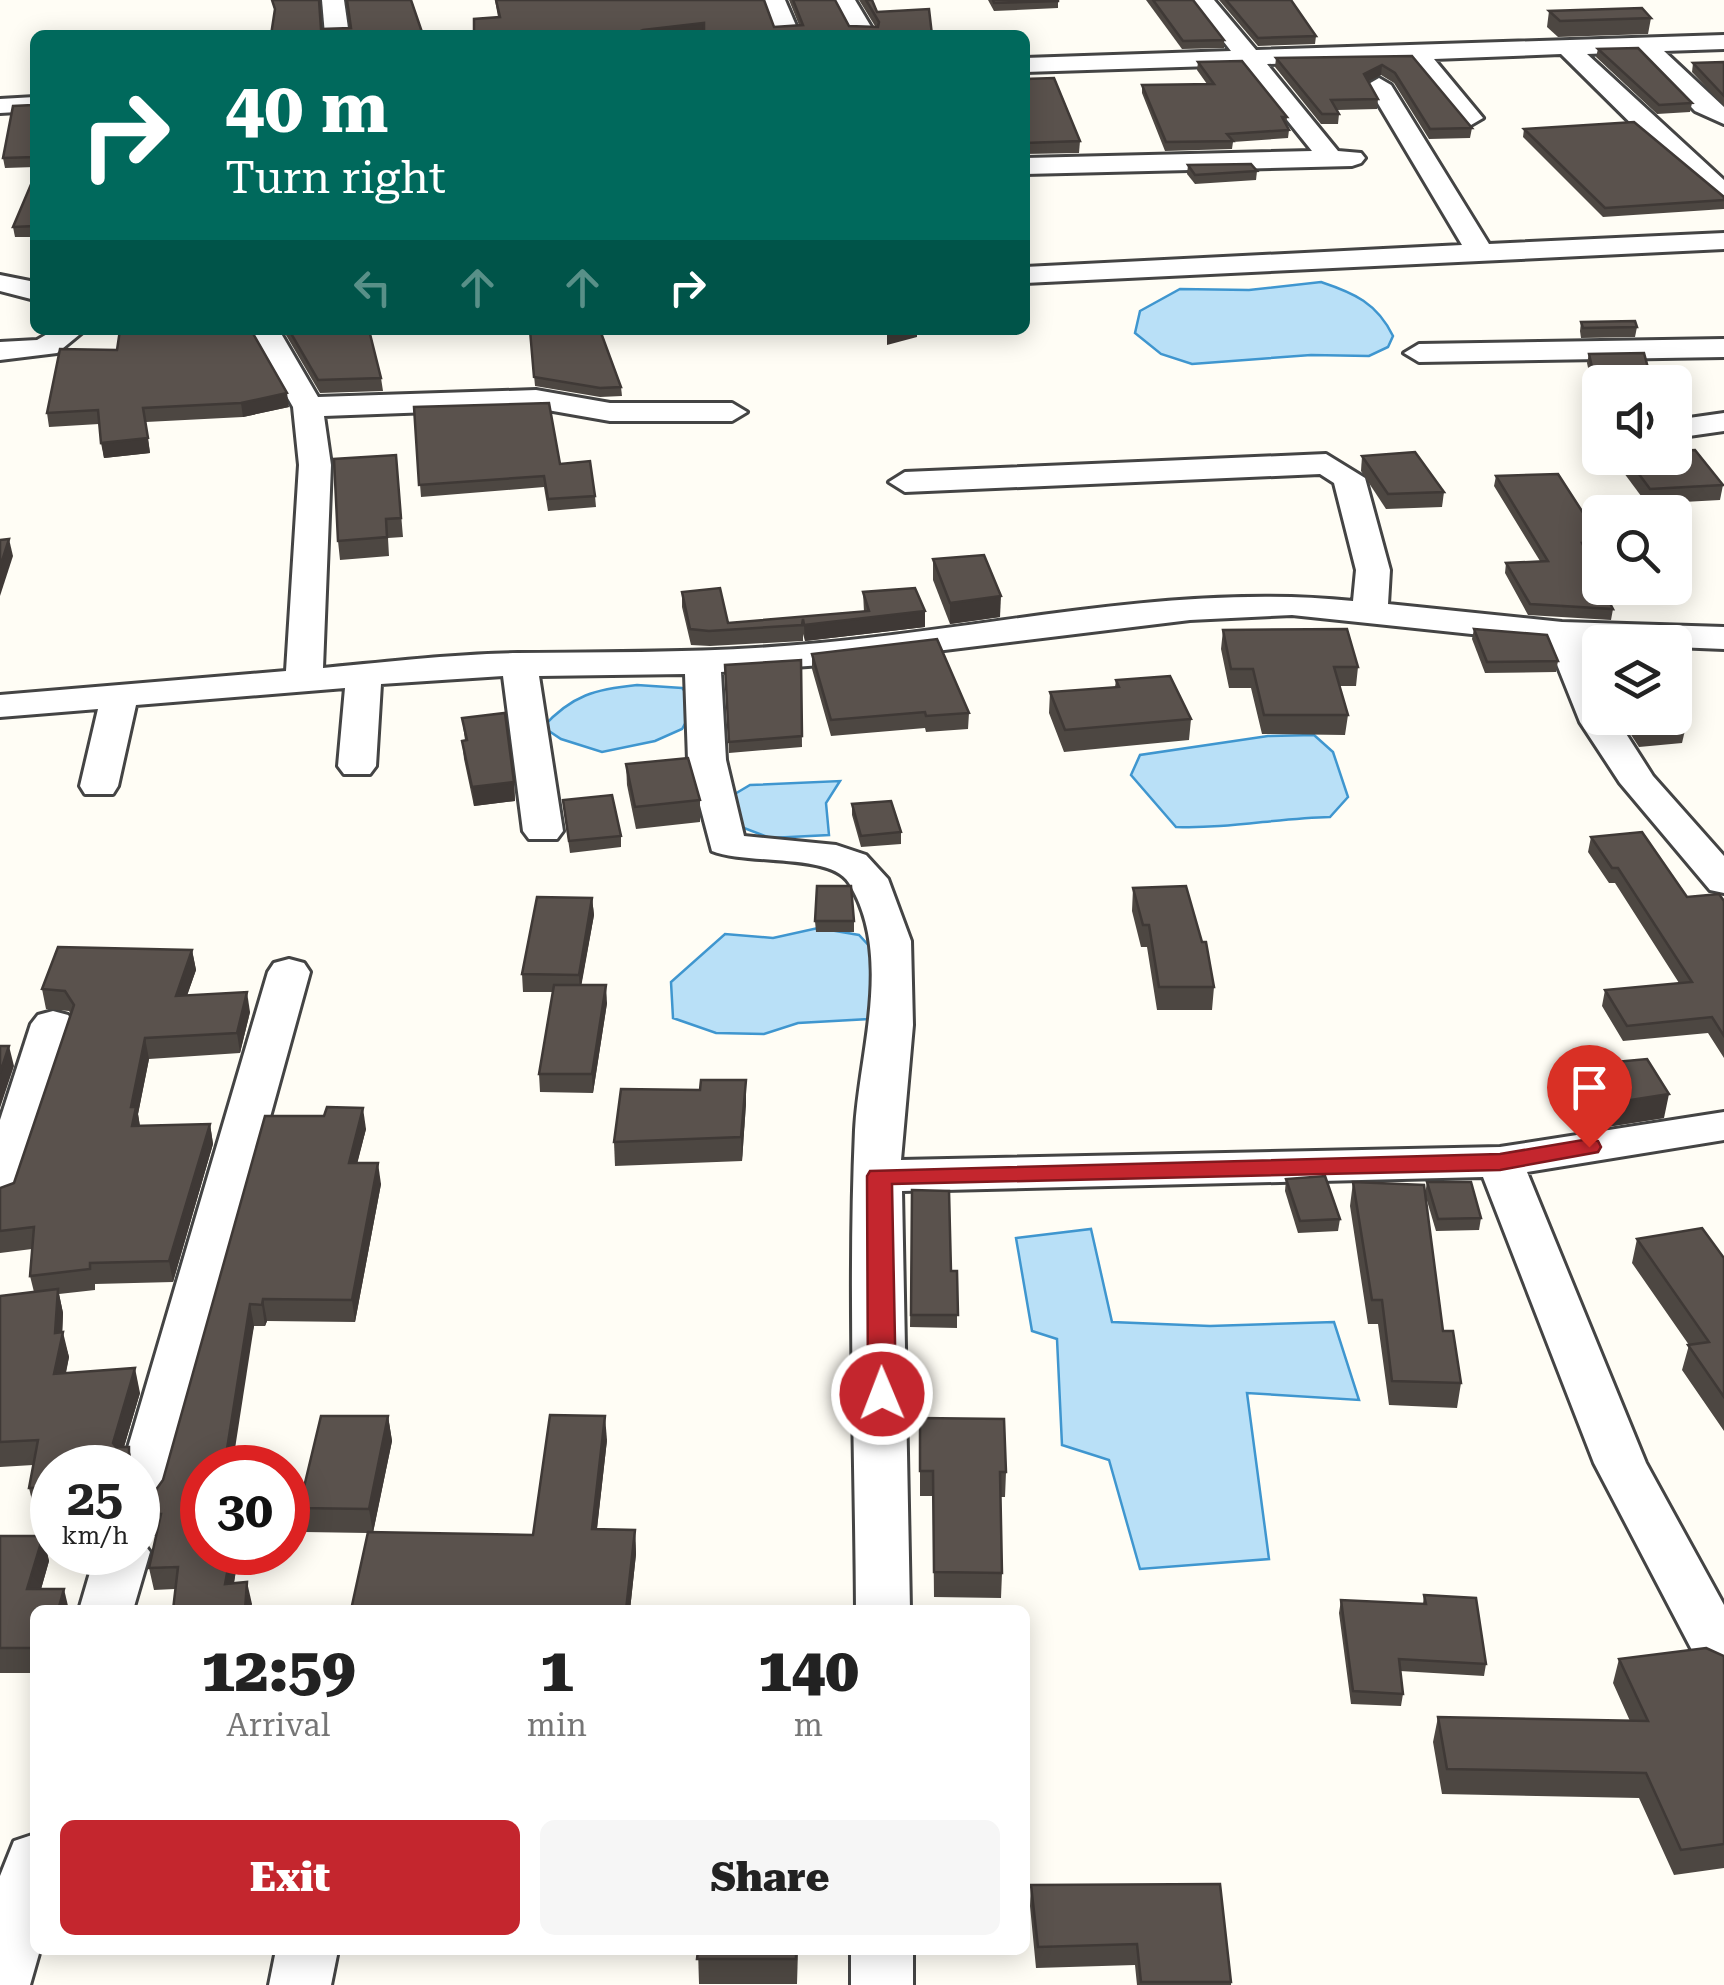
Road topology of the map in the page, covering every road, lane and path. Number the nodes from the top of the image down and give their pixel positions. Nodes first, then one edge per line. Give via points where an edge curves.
1 (333, 0) edge
2 (774, 0) edge
3 (844, 0) edge
4 (1202, 0) edge
5 (336, 30) edge
6 (786, 30) edge
7 (861, 30) edge
8 (1724, 42) edge
9 (1645, 45) junction
10 (1568, 48) junction
11 (1416, 52) junction
12 (1249, 58) junction
13 (1030, 65) edge
14 (1379, 86) dead end
15 (1724, 90) edge
16 (1691, 91) junction
17 (30, 104) edge
18 (0, 106) edge
19 (1724, 117) edge
20 (1471, 118) dead end
21 (1030, 166) edge
22 (1724, 193) edge
23 (1724, 242) edge
24 (1478, 250) junction
25 (1030, 275) edge
26 (0, 284) edge
27 (30, 289) edge
28 (66, 335) edge
29 (267, 335) edge
30 (1724, 348) edge
31 (0, 350) edge
32 (1419, 353) dead end
33 (308, 407) junction
34 (732, 412) dead end
35 (1724, 422) edge
36 (1692, 427) edge
37 (905, 482) dead end
38 (1370, 610) junction
39 (1562, 634) junction
40 (1724, 638) edge
41 (702, 663) junction
42 (520, 664) junction
43 (364, 674) junction
44 (304, 679) junction
45 (120, 695) junction
46 (0, 706) edge
47 (357, 766) dead end
48 (99, 786) dead end
49 (544, 831) dead end
50 (1724, 881) edge
51 (289, 972) dead end
52 (53, 1024) dead end
53 (1724, 1126) edge
54 (1500, 1162) junction
55 (879, 1176) junction
56 (0, 1191) edge
57 (154, 1445) edge
58 (116, 1575) edge
59 (107, 1605) edge
60 (883, 1605) edge
61 (1724, 1657) edge
62 (30, 1877) edge
63 (306, 1955) edge
64 (882, 1955) edge
65 (0, 1982) edge
66 (300, 1985) edge
67 (882, 1985) edge

1 - 5 street
2 - 6 street
3 - 7 street
4 - 12 street
8 - 9 street
9 - 10 street
9 - 16 street
10 - 11 street
10 - 22 street
11 - 12 street
11 - 20 street
12 - 13 street
12 - 21 street via 1341,158
14 - 24 street
15 - 16 street
16 - 19 street
17 - 18 street
23 - 24 street
24 - 25 street via 1276,268
26 - 27 street
28 - 31 street via 40,350
29 - 33 street
30 - 32 street
33 - 34 street via 536,399 610,412
33 - 44 street via 316,464
35 - 36 street
37 - 38 street via 1326,464 1349,478 1372,570
38 - 39 street
38 - 41 street via 1190,610
39 - 40 street
39 - 50 street via 1598,722 1639,783
41 - 42 street
41 - 55 street via 707,760 726,843 852,862 868,879 880,910 890,941 891,1025
42 - 43 street
42 - 49 street
43 - 44 street
43 - 47 street
44 - 45 street
45 - 46 street
45 - 48 street
51 - 57 street
52 - 56 street
53 - 54 street
54 - 55 street
54 - 61 street via 1620,1463
55 - 60 street
58 - 59 street
62 - 65 street
63 - 66 street
64 - 67 street

